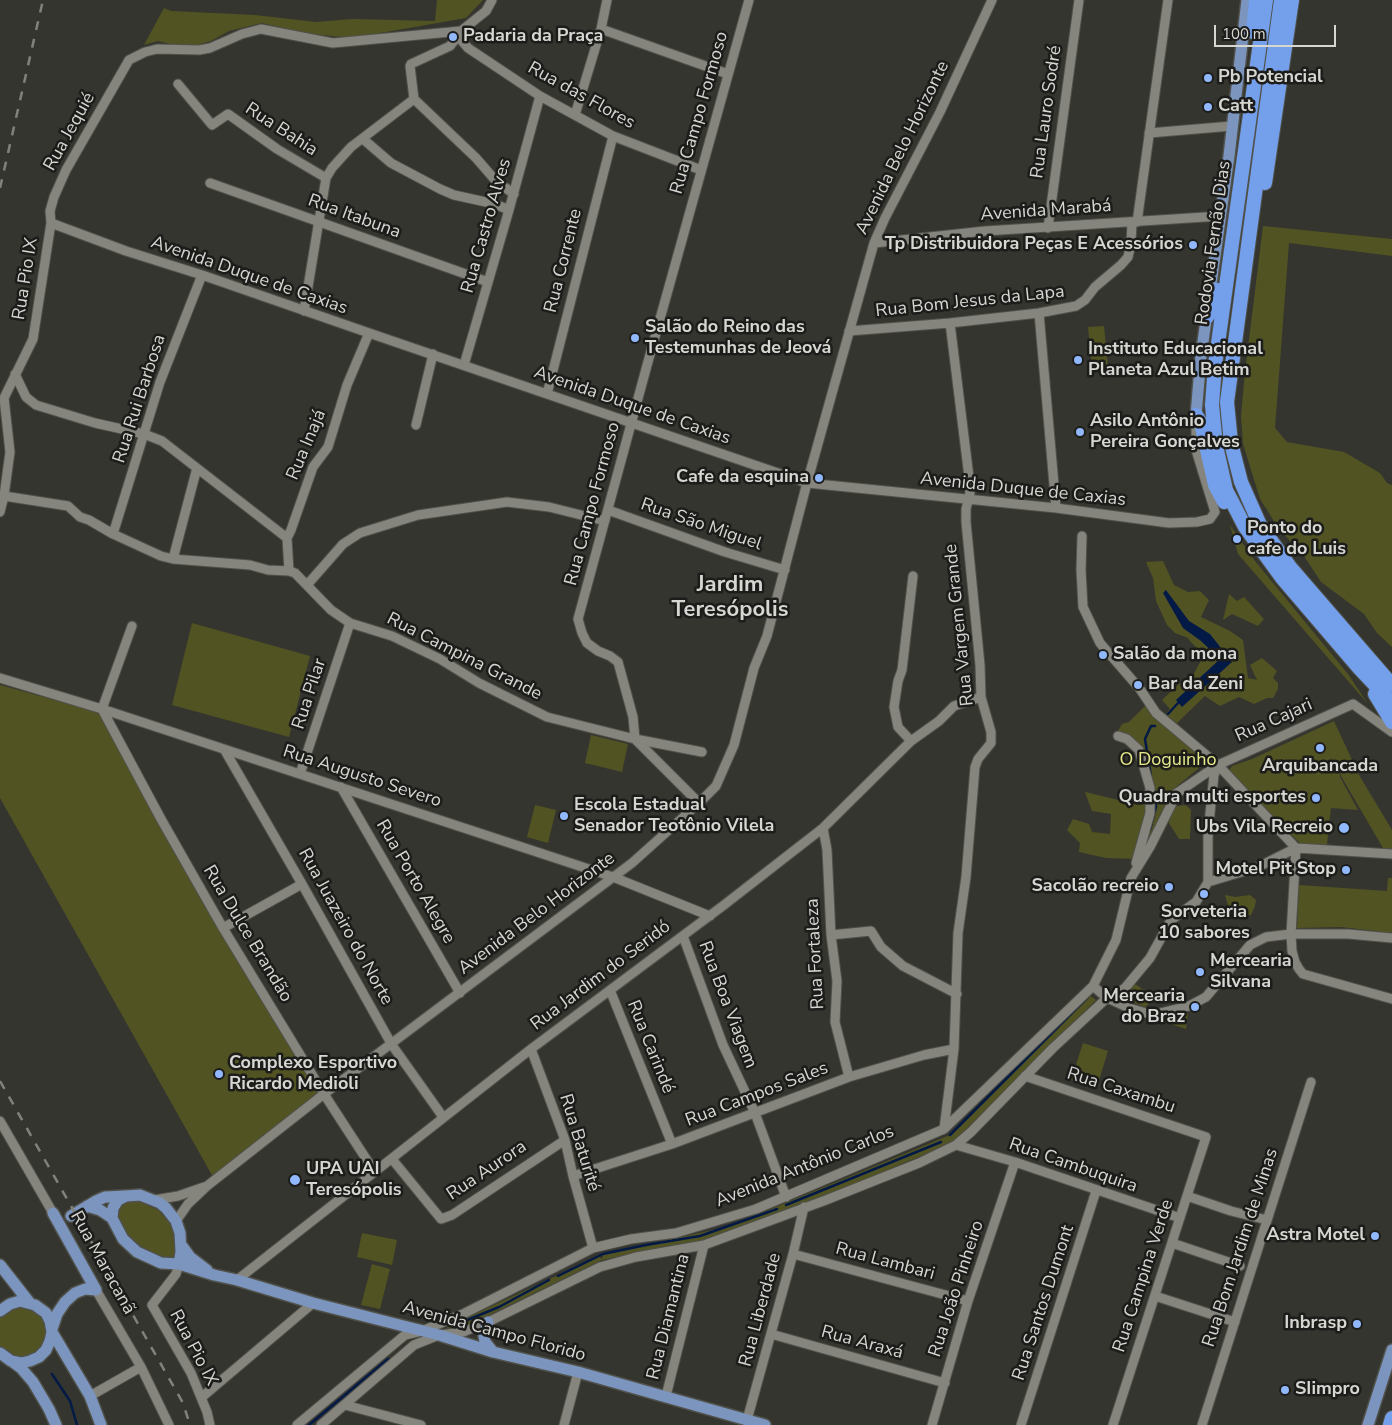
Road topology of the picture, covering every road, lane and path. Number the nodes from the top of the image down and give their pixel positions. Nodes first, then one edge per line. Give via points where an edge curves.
1 (492, 0) edge
2 (496, 0) edge
3 (607, 0) edge
4 (749, 0) edge
5 (992, 0) edge
6 (1079, 0) edge
7 (1168, 0) edge
8 (1247, 0) edge
9 (1256, 0) edge
10 (1266, 0) edge
11 (1281, 0) edge
12 (1292, 0) edge
13 (486, 11) junction
14 (601, 29) junction
15 (462, 31) junction
16 (728, 74) junction
17 (178, 84) dead end
18 (540, 96) junction
19 (414, 99) junction
20 (575, 115) junction
21 (1232, 126) junction
22 (1149, 133) junction
23 (613, 136) junction
24 (363, 139) junction
25 (1246, 155) junction
26 (701, 170) junction
27 (326, 178) junction
28 (210, 183) dead end
29 (514, 194) junction
30 (509, 210) junction
31 (1221, 216) junction
32 (320, 222) junction
33 (1135, 222) junction
34 (51, 223) junction
35 (1235, 227) junction
36 (1048, 228) junction
37 (874, 243) junction
38 (1247, 247) junction
39 (202, 275) junction
40 (488, 282) junction
41 (304, 311) junction
42 (1039, 314) junction
43 (1206, 317) junction
44 (950, 323) junction
45 (849, 332) junction
46 (368, 334) junction
47 (433, 354) junction
48 (464, 365) junction
49 (15, 374) junction
50 (547, 394) junction
51 (1196, 415) junction
52 (631, 424) junction
53 (416, 425) dead end
54 (144, 434) junction
55 (197, 468) junction
56 (807, 483) junction
57 (4, 496) junction
58 (968, 500) junction
59 (1056, 508) junction
60 (608, 510) junction
61 (0, 512) edge
62 (605, 521) junction
63 (1245, 527) junction
64 (113, 534) junction
65 (1082, 536) dead end
66 (287, 538) junction
67 (173, 559) junction
68 (785, 570) junction
69 (289, 571) junction
70 (913, 576) dead end
71 (307, 585) junction
72 (350, 623) junction
73 (132, 626) dead end
74 (1344, 630) junction
75 (1358, 668) junction
76 (1392, 673) edge
77 (0, 678) edge
78 (1392, 685) edge
79 (981, 697) junction
80 (1392, 704) edge
81 (102, 709) junction
82 (1392, 722) edge
83 (1392, 732) edge
84 (1118, 736) dead end
85 (635, 739) junction
86 (911, 741) junction
87 (224, 749) junction
88 (702, 752) dead end
89 (1218, 765) junction
90 (300, 774) junction
91 (341, 787) junction
92 (699, 803) junction
93 (823, 828) junction
94 (1296, 848) junction
95 (1392, 854) edge
96 (1134, 871) junction
97 (614, 877) junction
98 (1208, 882) junction
99 (302, 884) junction
100 (710, 916) junction
101 (223, 928) junction
102 (1291, 934) junction
103 (830, 935) junction
104 (683, 936) junction
105 (1392, 938) edge
106 (1093, 986) junction
107 (610, 990) junction
108 (460, 993) junction
109 (957, 994) junction
110 (1106, 998) junction
111 (1392, 999) edge
112 (392, 1045) junction
113 (530, 1049) junction
114 (954, 1049) junction
115 (1025, 1076) junction
116 (849, 1077) junction
117 (1311, 1082) dead end
118 (324, 1094) junction
119 (755, 1113) junction
120 (443, 1117) junction
121 (0, 1121) edge
122 (944, 1129) junction
123 (3, 1134) edge
124 (1206, 1137) joint
125 (565, 1140) junction
126 (672, 1144) junction
127 (956, 1145) junction
128 (392, 1159) junction
129 (1015, 1162) junction
130 (374, 1171) junction
131 (573, 1176) junction
132 (207, 1186) junction
133 (1096, 1191) junction
134 (126, 1196) junction
135 (1187, 1196) junction
136 (786, 1197) junction
137 (154, 1200) junction
138 (87, 1206) junction
139 (804, 1208) junction
140 (53, 1213) junction
141 (71, 1216) junction
142 (112, 1218) junction
143 (1180, 1218) junction
144 (1267, 1220) junction
145 (176, 1221) junction
146 (67, 1237) junction
147 (1172, 1242) junction
148 (704, 1245) junction
149 (182, 1246) junction
150 (593, 1248) junction
151 (793, 1254) junction
152 (178, 1264) junction
153 (0, 1265) edge
154 (1240, 1266) dead end
155 (85, 1269) junction
156 (214, 1275) junction
157 (237, 1280) junction
158 (96, 1290) junction
159 (76, 1293) junction
160 (1155, 1296) junction
161 (968, 1301) junction
162 (65, 1302) junction
163 (313, 1303) junction
164 (32, 1304) junction
165 (0, 1311) edge
166 (488, 1322) junction
167 (1235, 1322) junction
168 (52, 1330) junction
169 (422, 1330) junction
170 (770, 1334) junction
171 (439, 1335) junction
172 (1392, 1350) edge
173 (492, 1352) junction
174 (4, 1357) edge
175 (141, 1367) junction
176 (578, 1372) junction
177 (944, 1382) junction
178 (90, 1396) junction
179 (666, 1396) junction
180 (202, 1397) junction
181 (345, 1405) junction
182 (1392, 1418) edge
183 (747, 1420) junction
184 (56, 1425) edge
185 (101, 1425) edge
186 (169, 1425) edge
187 (210, 1425) edge
188 (297, 1425) edge
189 (321, 1425) edge
190 (421, 1425) edge
191 (564, 1425) edge
192 (765, 1425) edge
193 (932, 1425) edge
194 (1022, 1425) edge
195 (1113, 1425) edge
196 (1202, 1425) edge
197 (1368, 1425) edge
198 (1390, 1425) edge

1 - 13 street
2 - 13 street
3 - 14 street
4 - 16 street, Rua Campo Formoso
5 - 37 street, Avenida Belo Horizonte
6 - 36 street, Rua Lauro Sodré
7 - 22 street, Rua Bom Jesus da Lapa
8 - 21 main road
9 - 25 highway
10 - 25 highway, Rodovia Fernão Dias
11 - 38 highway, Rodovia Fernão Dias
12 - 38 highway via 1264,190
13 - 15 street
14 - 16 street
14 - 20 street
15 - 18 street, Rua das Flores via 462,41 468,48
15 - 19 street via 450,46 411,64
15 - 34 street, Rua Jequié via 333,43 261,29 210,48 145,52 129,60 66,170 50,211
16 - 26 street, Rua Campo Formoso
17 - 27 street, Rua Bahia via 212,125 228,114 277,149
18 - 20 street, Rua das Flores
18 - 29 street, Rua Castro Alves
19 - 24 street
19 - 29 street via 496,181
20 - 23 street, Rua das Flores
21 - 22 street
21 - 31 main road
22 - 33 street, Rua Bom Jesus da Lapa
23 - 26 street, Rua das Flores
23 - 50 street, Rua Corrente
24 - 27 street via 351,146
24 - 30 street via 391,163 440,189
25 - 35 highway, Rodovia Fernão Dias
26 - 52 street, Rua Campo Formoso
27 - 32 street
28 - 32 street, Rua Itabuna
29 - 30 street, Rua Castro Alves
30 - 40 street, Rua Castro Alves
31 - 33 street, Avenida Marabá
31 - 43 main road
32 - 40 street, Rua Itabuna
32 - 41 street
33 - 36 street, Avenida Marabá
33 - 42 street, Rua Bom Jesus da Lapa via 1128,257 1085,300 1076,306
34 - 39 street, Avenida Duque de Caxias
34 - 49 street, Rua Pio IX via 33,339
35 - 43 highway via 1228,239 1214,306
35 - 63 highway, Rodovia Fernão Dias via 1212,405 1216,446 1226,490
36 - 37 street, Avenida Marabá via 984,231
37 - 45 street, Avenida Belo Horizonte
38 - 74 highway, Rodovia Fernão Dias via 1227,402 1231,443 1241,482 1260,525 1290,568
39 - 41 street, Avenida Duque de Caxias
39 - 54 street, Rua Rui Barbosa via 160,382
40 - 48 street, Rua Castro Alves
41 - 46 street, Avenida Duque de Caxias
42 - 44 street, Rua Bom Jesus da Lapa
42 - 59 street
43 - 51 main road
44 - 45 street, Rua Bom Jesus da Lapa
44 - 58 street, Rua Vargem Grande via 969,478
45 - 56 street, Avenida Belo Horizonte
46 - 47 street, Avenida Duque de Caxias
46 - 66 street, Rua Inajá via 328,446 313,467
47 - 48 street, Avenida Duque de Caxias
47 - 53 street
48 - 50 street, Avenida Duque de Caxias
49 - 54 street via 26,397 36,405
49 - 57 street, Rua Pio IX via 4,398 10,452
50 - 52 street, Avenida Duque de Caxias
51 - 59 street, Avenida Duque de Caxias via 1196,450 1215,512 1210,519 1169,523
51 - 63 highway via 1215,485 1222,500
52 - 56 street, Avenida Duque de Caxias
52 - 60 street, Rua Campo Formoso
54 - 55 street via 162,441
54 - 64 street, Rua Rui Barbosa
55 - 66 street
55 - 67 street
56 - 58 street, Avenida Duque de Caxias
56 - 68 street, Avenida Belo Horizonte
57 - 61 street, Rua Pio IX
57 - 64 street via 68,506 80,517
58 - 59 street, Avenida Duque de Caxias
58 - 79 street, Rua Vargem Grande via 966,522
60 - 62 street, Rua Campo Formoso
60 - 68 street, Rua São Miguel via 718,550
62 - 71 street via 549,507 507,502 418,515 360,533 343,544
62 - 85 street, Rua Campo Formoso via 578,619 587,643 618,662 633,717
63 - 75 highway, Rodovia Fernão Dias via 1282,578
64 - 67 street
65 - 89 street via 1084,607 1100,643 1156,713
66 - 69 street, Rua Inajá
67 - 69 street
68 - 92 street, Avenida Belo Horizonte via 734,745 716,786
69 - 71 street, Rua Campina Grande
70 - 86 street via 902,670 894,707 898,727
71 - 72 street, Rua Campina Grande via 331,610
72 - 85 street, Rua Campina Grande via 392,636 547,717
72 - 90 street, Rua Pilar
73 - 81 street
74 - 76 highway
74 - 78 highway, Rodovia Fernão Dias
75 - 80 highway, Rodovia Fernão Dias
75 - 82 highway
77 - 81 street, Rua Augusto Severo
79 - 86 street, Rua Jardim do Seridó via 954,706
79 - 109 street, Rua Vargem Grande via 991,732 990,743 975,767 958,933
81 - 87 street, Rua Augusto Severo
81 - 101 street, Rua Dulce Brandão
83 - 89 street, Rua Cajari via 1353,704
84 - 96 street via 1139,750 1150,788 1150,813
85 - 88 street, Rua Campina Grande
85 - 92 street
86 - 93 street, Rua Jardim do Seridó
87 - 90 street, Rua Augusto Severo
87 - 99 street, Rua Juazeiro do Norte
89 - 94 street
89 - 96 street, Rua Cajari via 1177,793
89 - 98 street via 1214,775 1208,833
90 - 91 street, Rua Augusto Severo
91 - 97 street, Rua Augusto Severo
91 - 108 street, Rua Porto Alegre
92 - 97 street, Avenida Belo Horizonte
93 - 100 street, Rua Jardim do Seridó
93 - 103 street, Rua Fortaleza via 827,850
94 - 95 street
94 - 98 street via 1258,867
94 - 102 street
96 - 106 street, Avenida Antônio Carlos via 1116,940
97 - 100 street, Rua Augusto Severo
97 - 108 street, Avenida Belo Horizonte
98 - 110 street, Avenida Antônio Carlos via 1196,902 1170,920 1150,958 1125,988
99 - 101 street
99 - 112 street, Rua Juazeiro do Norte
100 - 104 street, Rua Jardim do Seridó
101 - 118 street, Rua Dulce Brandão
102 - 105 street
102 - 110 street via 1266,937 1250,946 1206,997 1189,1006 1160,1013 1146,1012
102 - 111 street via 1295,962 1303,974
103 - 109 street via 870,931 881,947 903,966
103 - 116 street, Rua Fortaleza via 837,982 835,1022
104 - 107 street, Rua Jardim do Seridó
104 - 119 street, Rua Boa Viagem via 723,1045
106 - 110 street
106 - 122 street, Avenida Antônio Carlos
107 - 113 street, Rua Jardim do Seridó
107 - 126 street, Rua Carindé
108 - 112 street, Avenida Belo Horizonte
109 - 114 street, Rua Vargem Grande
110 - 115 street, Avenida Antônio Carlos
112 - 118 street, Avenida Belo Horizonte
112 - 120 street, Rua Juazeiro do Norte
113 - 120 street, Rua Jardim do Seridó
113 - 125 street, Rua Baturité
114 - 116 street, Rua Campos Sales
114 - 122 street, Rua Vargem Grande
115 - 124 street, Rua Caxambu
115 - 127 street, Avenida Antônio Carlos
116 - 119 street, Rua Campos Sales
117 - 144 street, Rua Bom Jardim de Minas
118 - 130 street, Rua Dulce Brandão
118 - 132 street, Avenida Belo Horizonte
119 - 126 street, Rua Campos Sales
119 - 136 street, Rua Boa Viagem
120 - 128 street, Rua Jardim do Seridó
121 - 123 street, Rua Maracanã
122 - 136 street, Avenida Antônio Carlos
123 - 140 street, Rua Maracanã
124 - 135 street, Rua Campina Verde
125 - 128 street, Rua Aurora via 452,1215 441,1219
125 - 131 street, Rua Baturité
126 - 131 street, Rua Campos Sales
127 - 129 street, Rua Cambuquira
127 - 139 street, Avenida Antônio Carlos
128 - 130 street, Rua Jardim do Seridó
129 - 133 street, Rua Cambuquira
129 - 161 street, Rua João Pinheiro
130 - 157 street, Rua Jardim do Seridó
131 - 150 street, Rua Baturité
132 - 137 street
132 - 145 street
133 - 143 street, Rua Cambuquira
133 - 194 street, Rua Santos Dumont
134 - 137 main road via 140,1195
134 - 138 main road, Rua Maracanã via 106,1198
134 - 142 main road via 112,1208
135 - 143 street, Rua Campina Verde
135 - 144 street
136 - 150 street, Avenida Antônio Carlos via 676,1233
137 - 145 main road
138 - 141 main road, Rua Maracanã
138 - 142 main road
139 - 148 street, Avenida Antônio Carlos
139 - 151 street, Rua Liberdade
140 - 141 main road
140 - 146 main road, Rua Maracanã
141 - 146 main road
142 - 152 main road via 123,1239 137,1252 161,1263
143 - 147 street, Rua Campina Verde
144 - 167 street, Rua Bom Jardim de Minas
145 - 149 main road
146 - 155 main road, Rua Maracanã
147 - 154 street
147 - 160 street, Rua Campina Verde
148 - 166 street, Avenida Antônio Carlos via 600,1267
148 - 179 street, Rua Diamantina
149 - 152 main road
149 - 156 main road via 190,1257
150 - 169 street, Avenida Antônio Carlos via 463,1314
151 - 161 street, Rua Lambari
151 - 170 street, Rua Liberdade
152 - 156 main road, Avenida Campo Florido
152 - 180 street, Rua Pio IX via 176,1274 152,1305
153 - 164 main road
155 - 158 main road, Rua Maracanã
155 - 159 main road
156 - 157 main road, Avenida Campo Florido
157 - 163 main road, Avenida Campo Florido
158 - 159 main road via 85,1289
158 - 175 street, Rua Maracanã
159 - 162 main road
160 - 167 street
160 - 195 street, Rua Campina Verde
161 - 177 street, Rua João Pinheiro
162 - 164 main road
162 - 168 main road
163 - 169 main road, Avenida Campo Florido
163 - 180 street
164 - 165 main road via 10,1304
164 - 168 main road via 46,1314
166 - 171 street, Avenida Antônio Carlos via 463,1332
166 - 173 main road via 484,1336
167 - 196 street, Rua Bom Jardim de Minas
168 - 174 main road via 46,1350 39,1357 21,1363
168 - 178 main road
169 - 171 main road, Avenida Campo Florido
169 - 188 street, Avenida Antônio Carlos via 404,1335
170 - 177 street, Rua Araxá
170 - 183 street, Rua Liberdade
171 - 173 main road, Avenida Campo Florido
171 - 181 street, Avenida Antônio Carlos via 414,1345
172 - 197 main road
173 - 176 main road, Avenida Campo Florido
174 - 184 main road via 21,1368 33,1382
175 - 178 street
175 - 186 street, Rua Maracanã
176 - 179 main road, Avenida Campo Florido
176 - 191 street
177 - 193 street, Rua João Pinheiro
178 - 185 main road
179 - 183 main road, Avenida Campo Florido
180 - 187 street, Rua Pio IX
181 - 189 street, Avenida Antônio Carlos
181 - 190 street
182 - 198 highway
183 - 192 main road, Avenida Campo Florido

